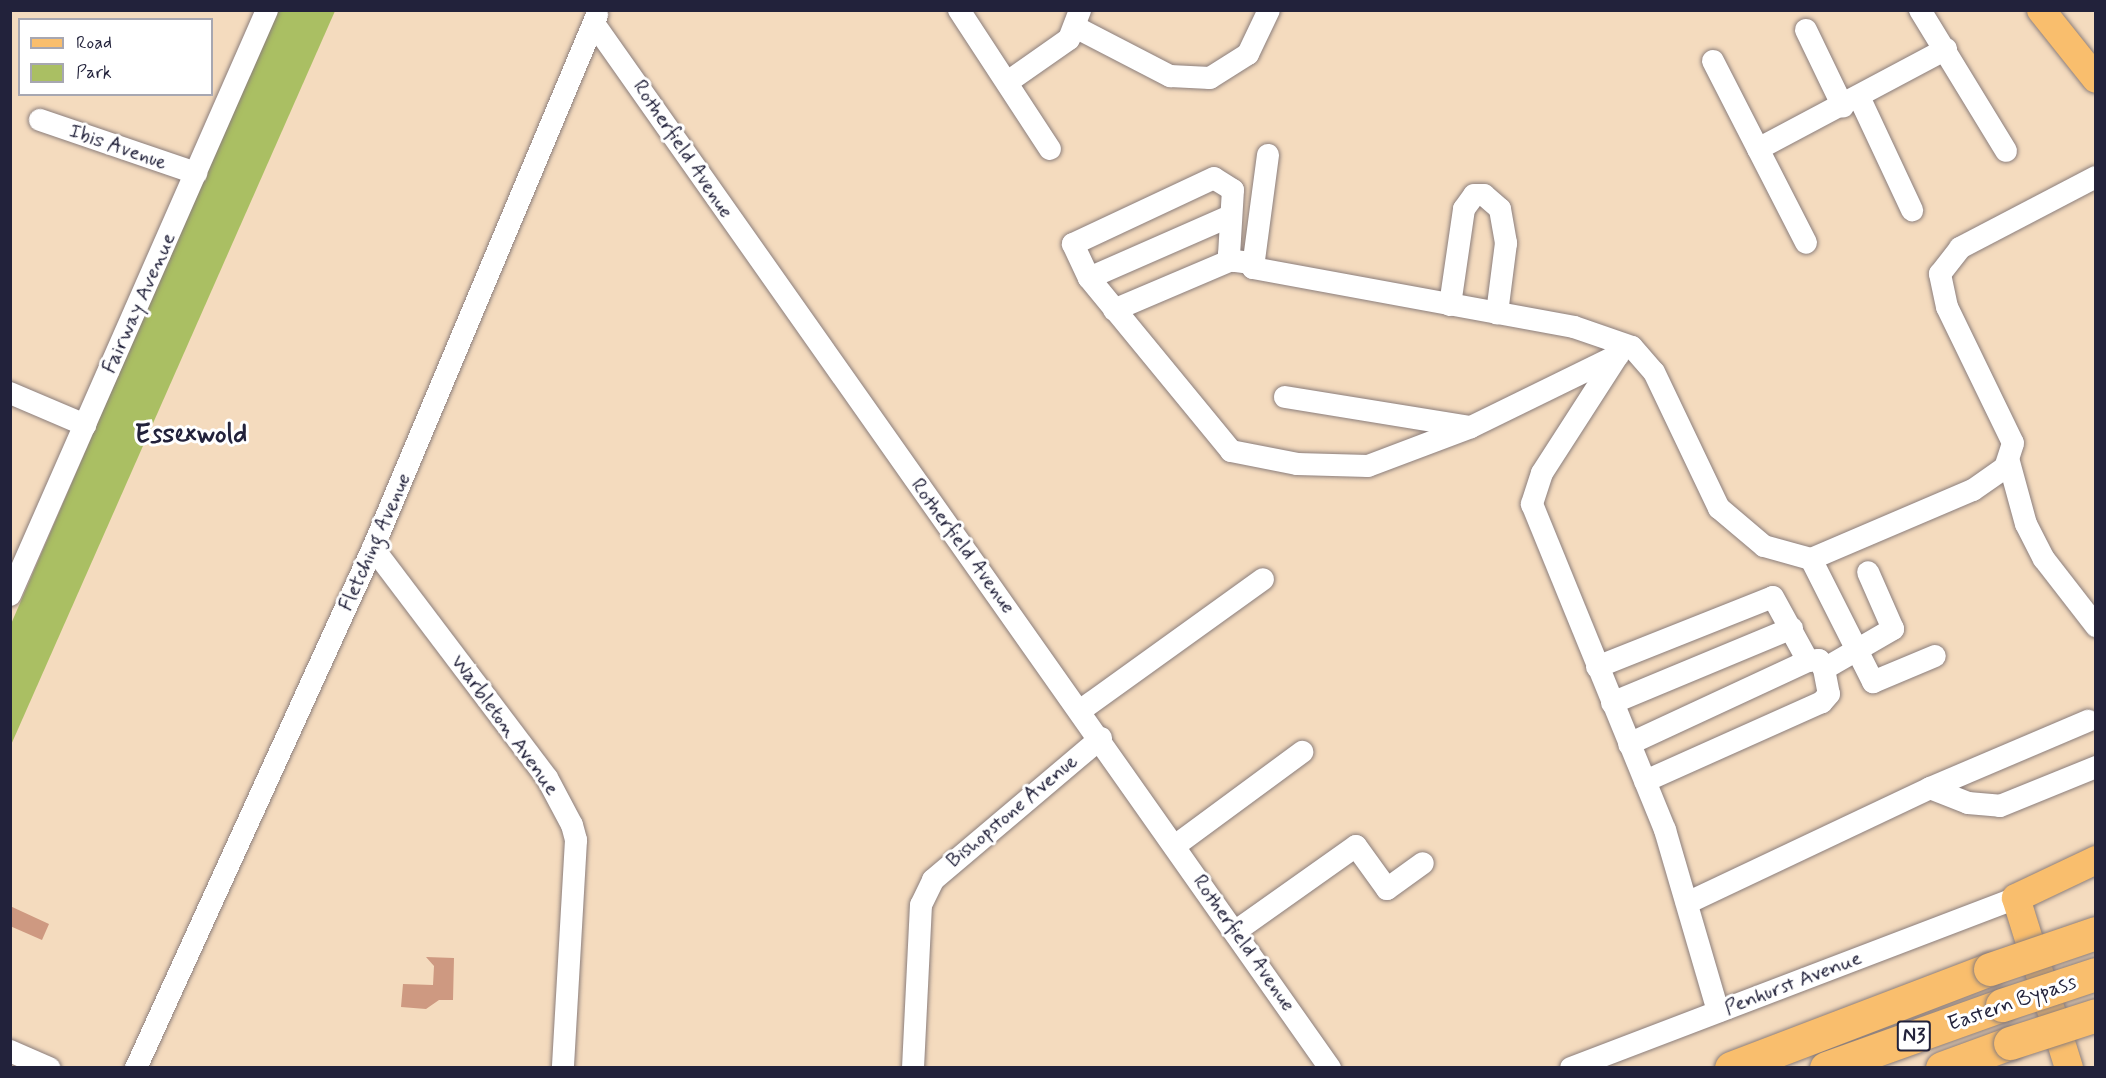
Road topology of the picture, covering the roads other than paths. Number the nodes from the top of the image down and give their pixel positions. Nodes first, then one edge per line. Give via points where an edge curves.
1 (267, 10) edge
2 (959, 10) edge
3 (1269, 10) edge
4 (1920, 10) edge
5 (2042, 10) edge
6 (597, 18) edge
7 (1078, 19) edge
8 (1806, 30) dead end
9 (1946, 49) junction
10 (1713, 61) dead end
11 (2096, 79) edge
12 (1009, 81) junction
13 (1851, 103) junction
14 (40, 120) dead end
15 (1050, 149) dead end
16 (1758, 149) junction
17 (2006, 151) dead end
18 (1268, 155) dead end
19 (196, 173) junction
20 (2096, 177) edge
21 (1912, 210) dead end
22 (1230, 216) junction
23 (1806, 243) dead end
24 (1242, 261) junction
25 (1089, 278) junction
26 (1450, 305) junction
27 (1114, 310) junction
28 (1497, 313) junction
29 (1625, 351) junction
30 (10, 393) edge
31 (1285, 397) dead end
32 (85, 425) junction
33 (1471, 427) junction
34 (2009, 462) junction
35 (373, 548) junction
36 (1811, 559) junction
37 (1868, 572) dead end
38 (1263, 579) dead end
39 (10, 595) edge
40 (2096, 626) edge
41 (1792, 628) junction
42 (1855, 654) junction
43 (1935, 656) dead end
44 (1816, 665) junction
45 (1597, 667) junction
46 (1612, 703) junction
47 (1081, 710) junction
48 (2088, 721) dead end
49 (1101, 738) junction
50 (1629, 744) junction
51 (1302, 752) dead end
52 (2096, 767) edge
53 (1645, 781) junction
54 (1930, 788) junction
55 (1176, 844) junction
56 (2096, 860) edge
57 (1423, 863) dead end
58 (2016, 898) junction
59 (1687, 903) junction
60 (1236, 931) junction
61 (2096, 933) edge
62 (2096, 974) edge
63 (1718, 1011) junction
64 (2096, 1015) edge
65 (10, 1051) edge
66 (49, 1068) edge
67 (136, 1068) edge
68 (563, 1068) edge
69 (913, 1068) edge
70 (1330, 1068) edge
71 (1571, 1068) edge
72 (1731, 1068) edge
73 (1826, 1068) edge
74 (1942, 1068) edge
75 (2069, 1068) edge

1 - 19 street, Fairway Avenue
2 - 12 street
3 - 7 street via 1248,54 1210,78 1170,76
4 - 9 street
5 - 11 main road
6 - 35 street, Fletching Avenue
6 - 47 street, Rotherfield Avenue
7 - 12 street
8 - 13 street
9 - 13 street
9 - 17 street
10 - 16 street
12 - 15 street
13 - 16 street
13 - 21 street
14 - 19 street, Ibis Avenue
16 - 23 street
18 - 24 street
19 - 32 street, Fairway Avenue
20 - 34 street via 1960,248 1940,274 1947,307 2008,429
22 - 24 street
22 - 25 street
22 - 25 street via 1229,184 1214,178 1200,182 1076,239 1072,251
24 - 26 street via 1267,274
24 - 27 street
25 - 27 street
26 - 28 street
26 - 28 street via 1464,210 1474,195 1484,195 1500,210 1506,243
27 - 33 street via 1214,436 1232,451 1258,460 1368,466
28 - 29 street via 1574,327
29 - 33 street
29 - 36 street via 1654,372 1719,508 1764,546
29 - 45 street via 1542,473 1532,504
30 - 32 street
31 - 33 street
32 - 39 street, Fairway Avenue
34 - 36 street via 1972,490
34 - 40 street via 2026,524 2044,560
35 - 67 street, Fletching Avenue
35 - 68 street, Warbleton Avenue via 548,778 572,825 576,840
36 - 42 street
37 - 42 street via 1893,629
38 - 47 street
41 - 44 street
41 - 45 street via 1779,602 1765,598
41 - 46 street
42 - 43 street via 1873,682
42 - 44 street
44 - 50 street
44 - 53 street via 1829,694 1822,702
45 - 46 street
46 - 50 street
47 - 49 street, Rotherfield Avenue
48 - 54 street
49 - 55 street, Rotherfield Avenue
49 - 69 street, Bishopstone Avenue via 933,880 921,905
50 - 53 street
51 - 55 street
52 - 54 street via 2000,806 1968,803
53 - 59 street
54 - 59 street
55 - 60 street, Rotherfield Avenue
56 - 58 main road
57 - 60 street via 1387,889 1356,846
58 - 63 street, Penhurst Avenue
58 - 75 main road
59 - 63 street
60 - 70 street, Rotherfield Avenue
61 - 72 highway, bridge via 1990,969
62 - 73 highway, Eastern Bypass / N3, bridge
63 - 71 street, Penhurst Avenue
64 - 74 highway, Eastern Bypass / N3, bridge
65 - 66 street

